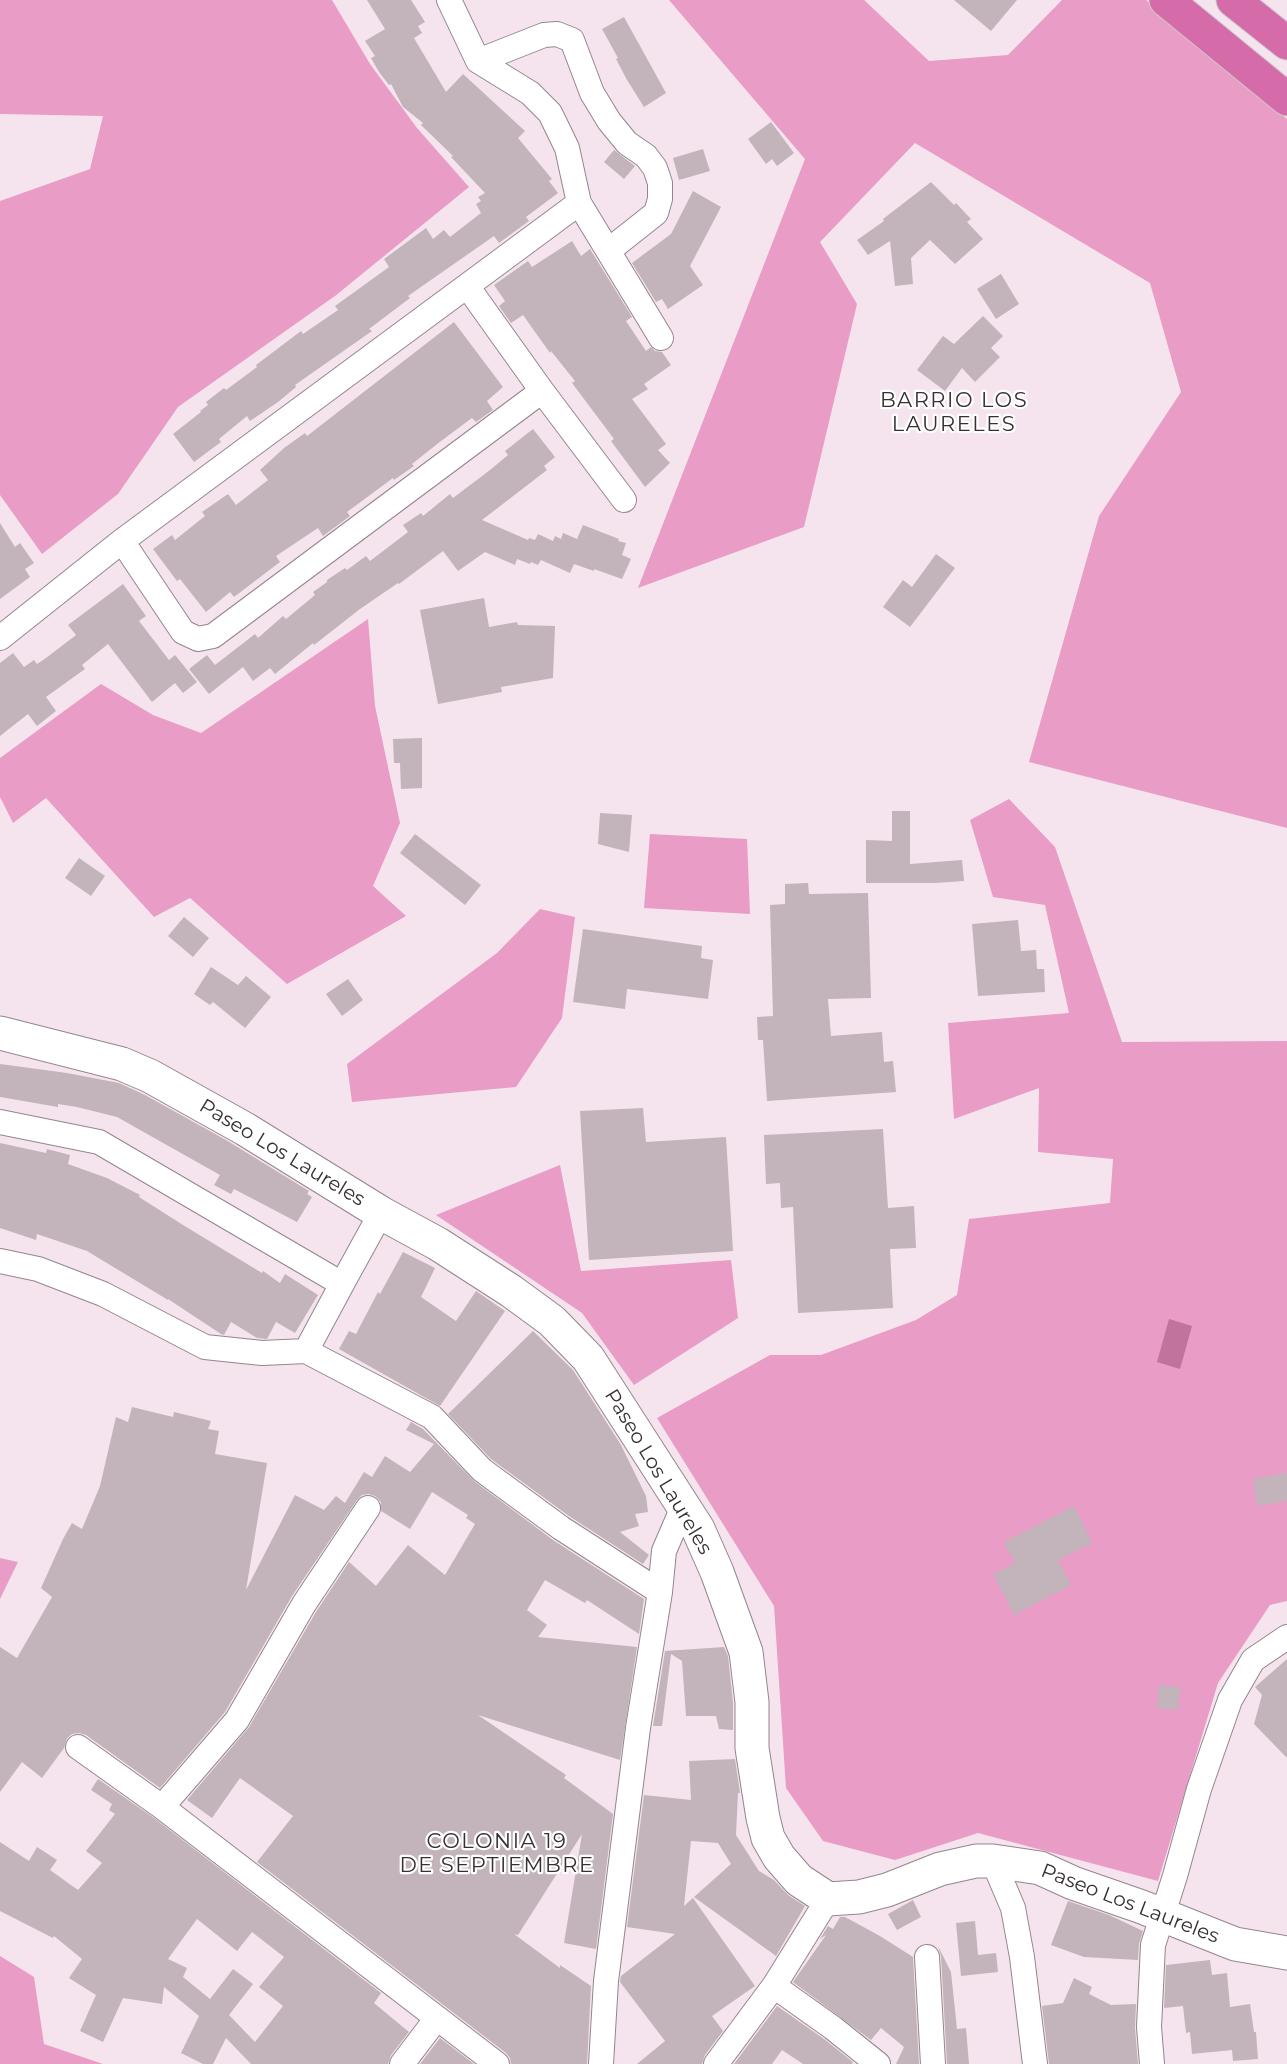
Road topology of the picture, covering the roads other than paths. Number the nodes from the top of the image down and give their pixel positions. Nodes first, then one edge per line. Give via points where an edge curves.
1 (449, 0) edge
2 (1166, 0) edge
3 (1233, 0) edge
4 (1287, 43) edge
5 (478, 62) junction
6 (1287, 99) edge
7 (579, 203) junction
8 (608, 251) junction
9 (468, 286) junction
10 (661, 338) dead end
11 (542, 391) junction
12 (624, 500) dead end
13 (122, 541) junction
14 (0, 638) edge
15 (0, 1033) edge
16 (0, 1122) edge
17 (381, 1213) junction
18 (0, 1261) edge
19 (342, 1284) junction
20 (306, 1351) junction
21 (683, 1507) junction
22 (369, 1508) dead end
23 (660, 1593) junction
24 (1287, 1637) edge
25 (78, 1747) dead end
26 (162, 1807) junction
27 (993, 1861) junction
28 (828, 1899) junction
29 (1162, 1917) junction
30 (1287, 1953) edge
31 (927, 1957) dead end
32 (774, 1986) junction
33 (437, 2018) junction
34 (402, 2064) edge
35 (496, 2064) edge
36 (601, 2064) edge
37 (716, 2064) edge
38 (878, 2064) edge
39 (933, 2064) edge
40 (1035, 2064) edge
41 (1152, 2064) edge

1 - 5 street
2 - 6 highway
3 - 4 highway
5 - 7 street via 530,93 549,113 567,148
5 - 8 street via 544,35 557,34 572,40 592,93 609,121 627,143 646,156 660,183 656,213
7 - 8 street
7 - 9 street
8 - 10 street
9 - 11 street
9 - 13 street
11 - 12 street
11 - 13 street via 213,636 198,639 183,632
13 - 14 street
15 - 17 street, Paseo Los Laureles via 122,1064 150,1076
16 - 19 street via 99,1142
17 - 19 street
17 - 21 street, Paseo Los Laureles via 438,1244 552,1321 588,1358
18 - 20 street via 38,1269 103,1293 205,1347 262,1353
19 - 20 street
20 - 23 street via 432,1417 482,1470
21 - 23 street via 664,1551
21 - 28 street, Paseo Los Laureles via 698,1529 717,1572 746,1652 752,1748 768,1838 799,1880
22 - 26 street via 304,1604 237,1720
23 - 36 street via 620,1857
24 - 29 street via 1253,1660 1230,1700
25 - 26 street
26 - 33 street
27 - 28 street, Paseo Los Laureles via 940,1869 859,1897
27 - 29 street, Paseo Los Laureles via 1040,1868
27 - 40 street via 1013,1908
28 - 32 street
29 - 30 street, Paseo Los Laureles via 1235,1944
29 - 41 street via 1153,1945 1149,2027
31 - 39 street
32 - 37 street
32 - 38 street
33 - 34 street
33 - 35 street

